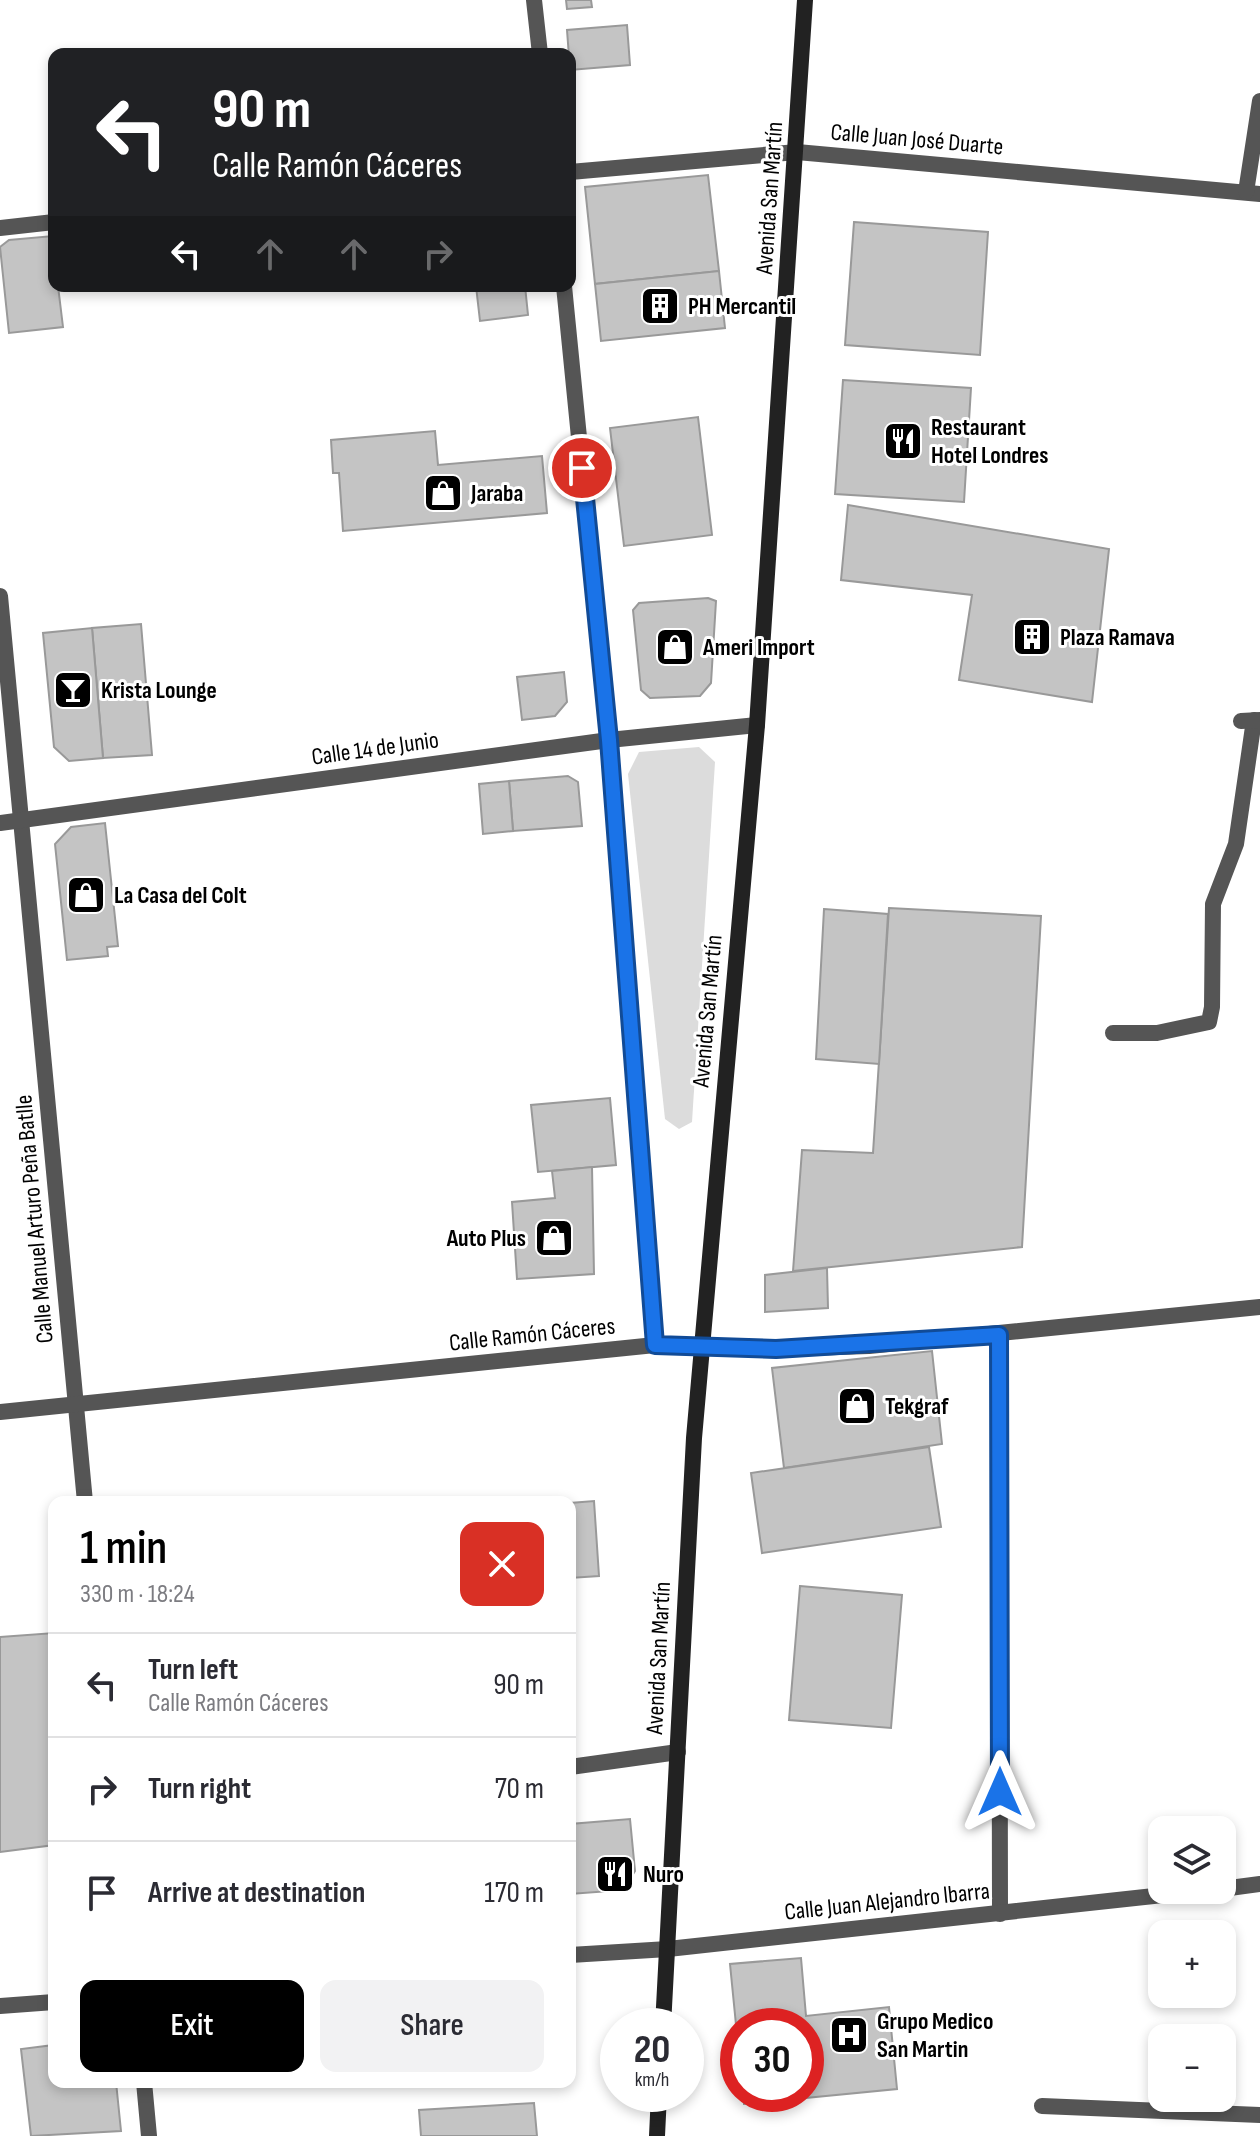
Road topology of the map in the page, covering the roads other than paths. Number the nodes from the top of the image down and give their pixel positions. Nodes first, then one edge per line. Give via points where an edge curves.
1 (534, 0) edge
2 (805, 0) edge
3 (539, 48) edge
4 (1260, 101) edge
5 (797, 152) junction
6 (576, 171) edge
7 (1253, 193) edge
8 (48, 223) edge
9 (0, 228) edge
10 (565, 292) edge
11 (0, 596) edge
12 (1251, 721) edge
13 (757, 725) junction
14 (609, 740) junction
15 (21, 821) junction
16 (0, 823) edge
17 (1113, 1033) dead end
18 (1260, 1307) edge
19 (999, 1335) junction
20 (655, 1345) junction
21 (701, 1346) junction
22 (75, 1404) junction
23 (0, 1412) edge
24 (84, 1496) edge
25 (678, 1752) junction
26 (576, 1766) edge
27 (1260, 1884) edge
28 (1236, 1887) edge
29 (1148, 1897) edge
30 (1000, 1914) junction
31 (668, 1949) junction
32 (576, 1955) edge
33 (48, 2002) edge
34 (0, 2006) edge
35 (664, 2008) edge
36 (145, 2088) edge
37 (1042, 2106) dead end
38 (658, 2112) edge
39 (1260, 2115) edge
40 (149, 2136) edge
41 (657, 2136) edge

1 - 3 street
2 - 5 main road, Avenida San Martín
4 - 7 street
5 - 6 street, Calle Juan José Duarte
5 - 7 street, Calle Juan José Duarte
5 - 13 main road, Avenida San Martín
8 - 9 street
10 - 14 street
11 - 15 street, Calle Manuel Arturo Peña Batlle
12 - 17 street via 1236,844 1213,904 1209,1022 1157,1033
13 - 14 street, Calle 14 de Junio
13 - 21 main road, Avenida San Martín
14 - 15 street, Calle 14 de Junio
14 - 20 street
15 - 16 street, Calle 14 de Junio
15 - 22 street, Calle Manuel Arturo Peña Batlle
18 - 19 street, Calle Ramón Cáceres
19 - 21 street, Calle Ramón Cáceres via 776,1349
19 - 30 street
20 - 21 street, Calle Ramón Cáceres
20 - 22 street, Calle Ramón Cáceres
21 - 25 main road, Avenida San Martín
22 - 23 street, Calle Ramón Cáceres
22 - 24 street, Calle Manuel Arturo Peña Batlle
25 - 26 street
25 - 31 main road, Avenida San Martín
27 - 28 street
29 - 30 street, Calle Juan Alejandro lbarra
30 - 31 street, Calle Juan Alejandro lbarra
31 - 32 street, Calle Juan Alejandro lbarra
31 - 35 main road, Avenida San Martín
33 - 34 street
36 - 40 street
37 - 39 street
38 - 41 main road

